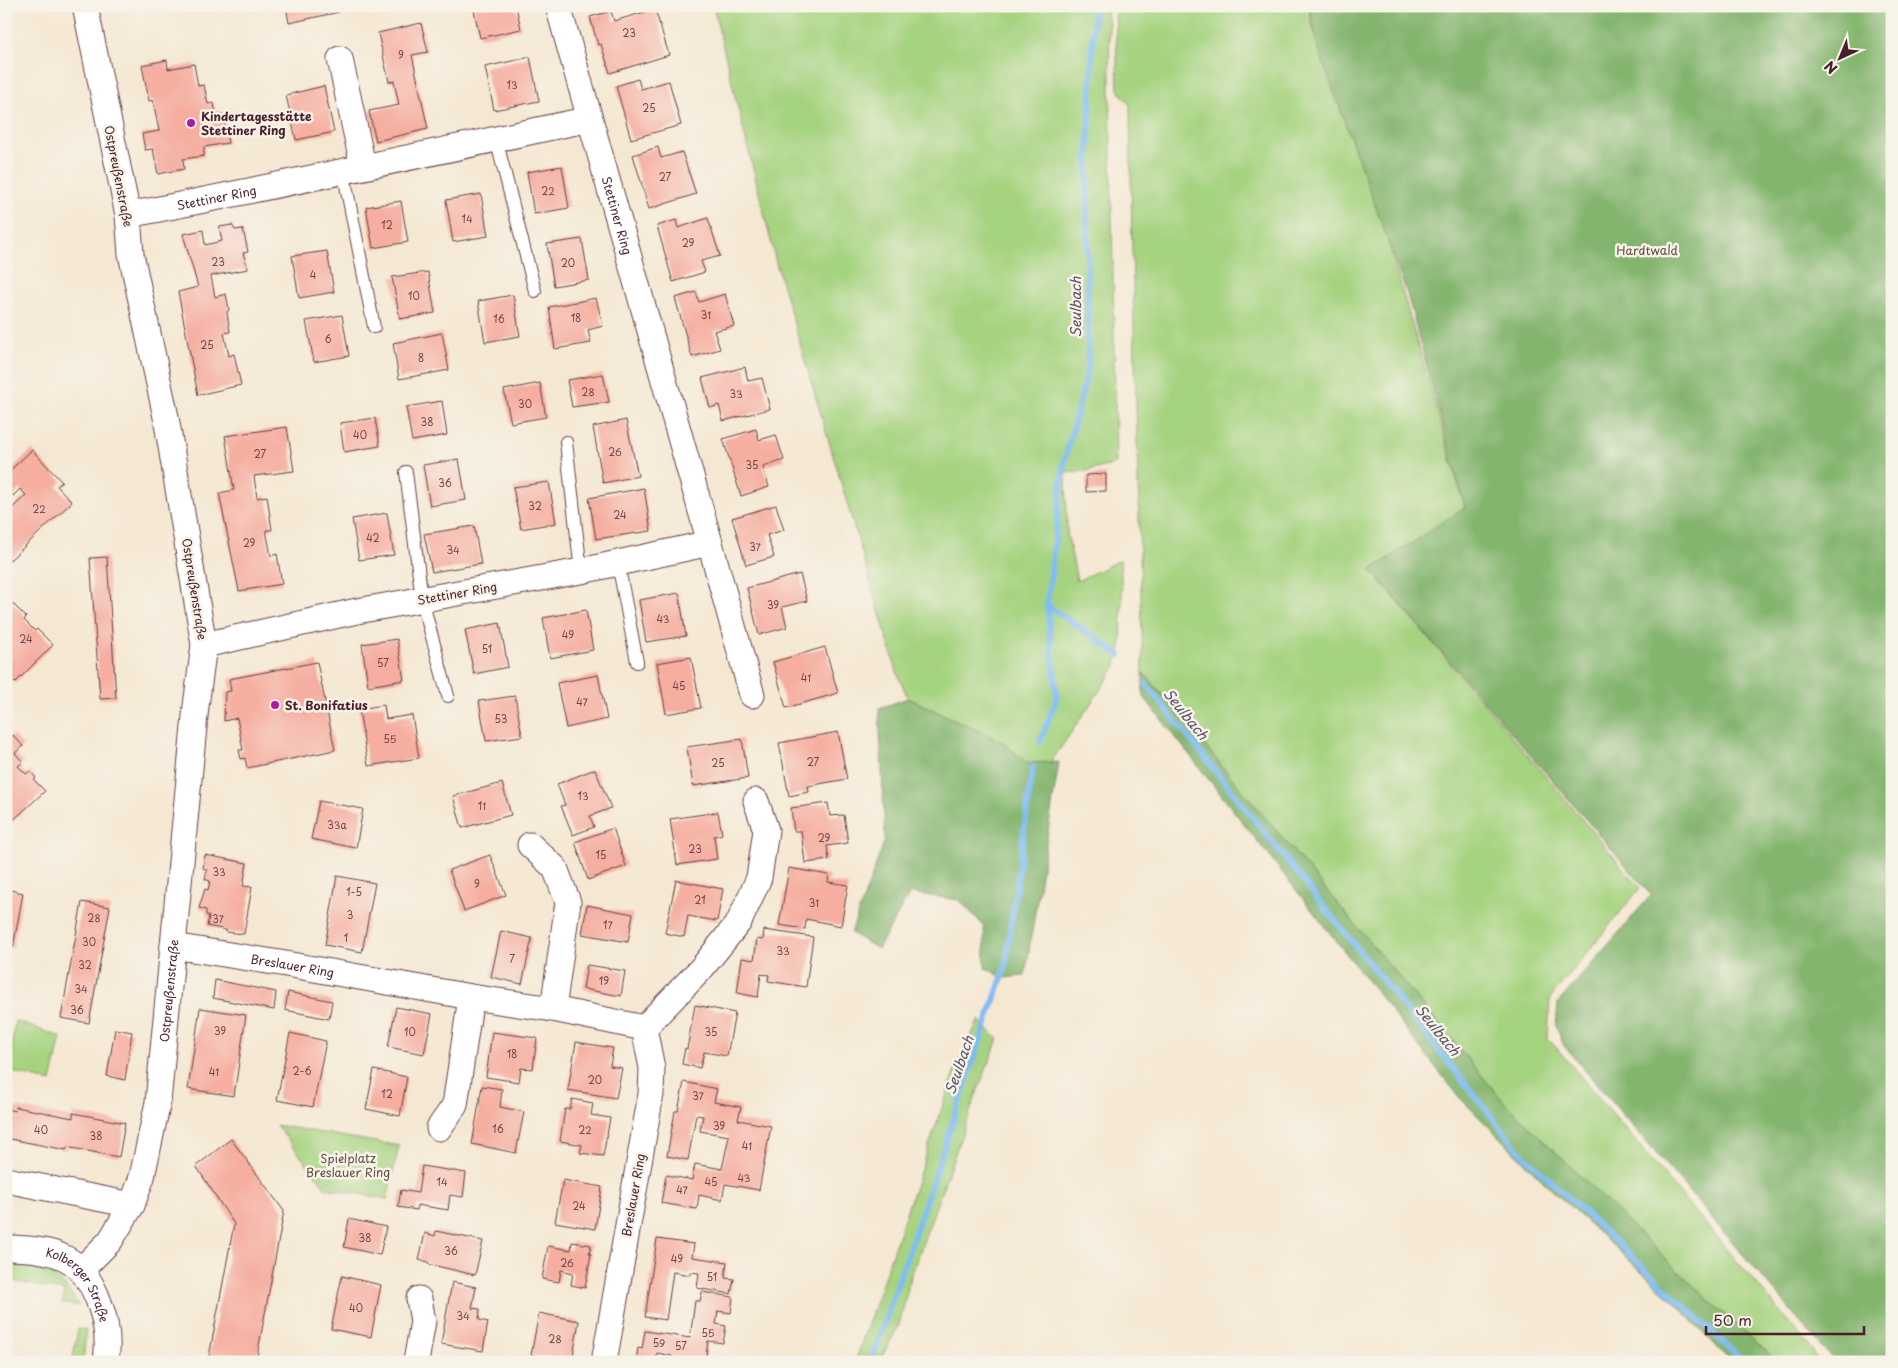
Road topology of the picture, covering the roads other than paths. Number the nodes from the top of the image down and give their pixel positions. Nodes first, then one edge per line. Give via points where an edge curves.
1 (85, 6) edge
2 (558, 6) edge
3 (340, 59) dead end
4 (590, 119) junction
5 (496, 139) junction
6 (353, 168) junction
7 (128, 215) junction
8 (535, 291) dead end
9 (374, 327) dead end
10 (566, 442) dead end
11 (406, 472) dead end
12 (710, 543) junction
13 (618, 563) junction
14 (581, 571) junction
15 (422, 600) junction
16 (204, 644) junction
17 (637, 662) dead end
18 (752, 695) dead end
19 (448, 696) dead end
20 (756, 801) dead end
21 (530, 845) dead end
22 (173, 946) junction
23 (471, 997) junction
24 (553, 1009) junction
25 (644, 1028) junction
26 (439, 1128) dead end
27 (6, 1180) edge
28 (132, 1205) junction
29 (6, 1248) edge
30 (82, 1269) junction
31 (419, 1299) dead end
32 (106, 1362) edge
33 (416, 1362) edge
34 (604, 1362) edge

1 - 7 street, Ostpreußenstraße
2 - 4 street, Stettiner Ring
3 - 6 street
4 - 5 street, Stettiner Ring
4 - 12 street, Stettiner Ring
5 - 6 street, Stettiner Ring
5 - 8 lane
6 - 7 street, Stettiner Ring
6 - 9 lane
7 - 16 street, Ostpreußenstraße via 131,254 166,417
10 - 14 lane
11 - 15 lane
12 - 13 street, Stettiner Ring
12 - 18 street, Stettiner Ring
13 - 14 street, Stettiner Ring
13 - 17 lane
14 - 15 street, Stettiner Ring
15 - 16 street, Stettiner Ring
15 - 19 lane
16 - 22 street, Ostpreußenstraße
20 - 25 street via 766,830 758,878 740,922 701,969
21 - 24 street via 555,868 568,902
22 - 23 street, Breslauer Ring
22 - 28 street, Ostpreußenstraße via 158,1102 142,1177
23 - 24 street, Breslauer Ring
23 - 26 street via 455,1105
24 - 25 street, Breslauer Ring
25 - 34 street, Breslauer Ring via 652,1068 651,1094
27 - 28 street
28 - 30 street, Ostpreußenstraße via 110,1241
29 - 30 street, Kolberger Straße via 33,1248 61,1256
30 - 32 street, Kolberger Straße via 93,1285 107,1323 109,1346
31 - 33 street via 423,1321

